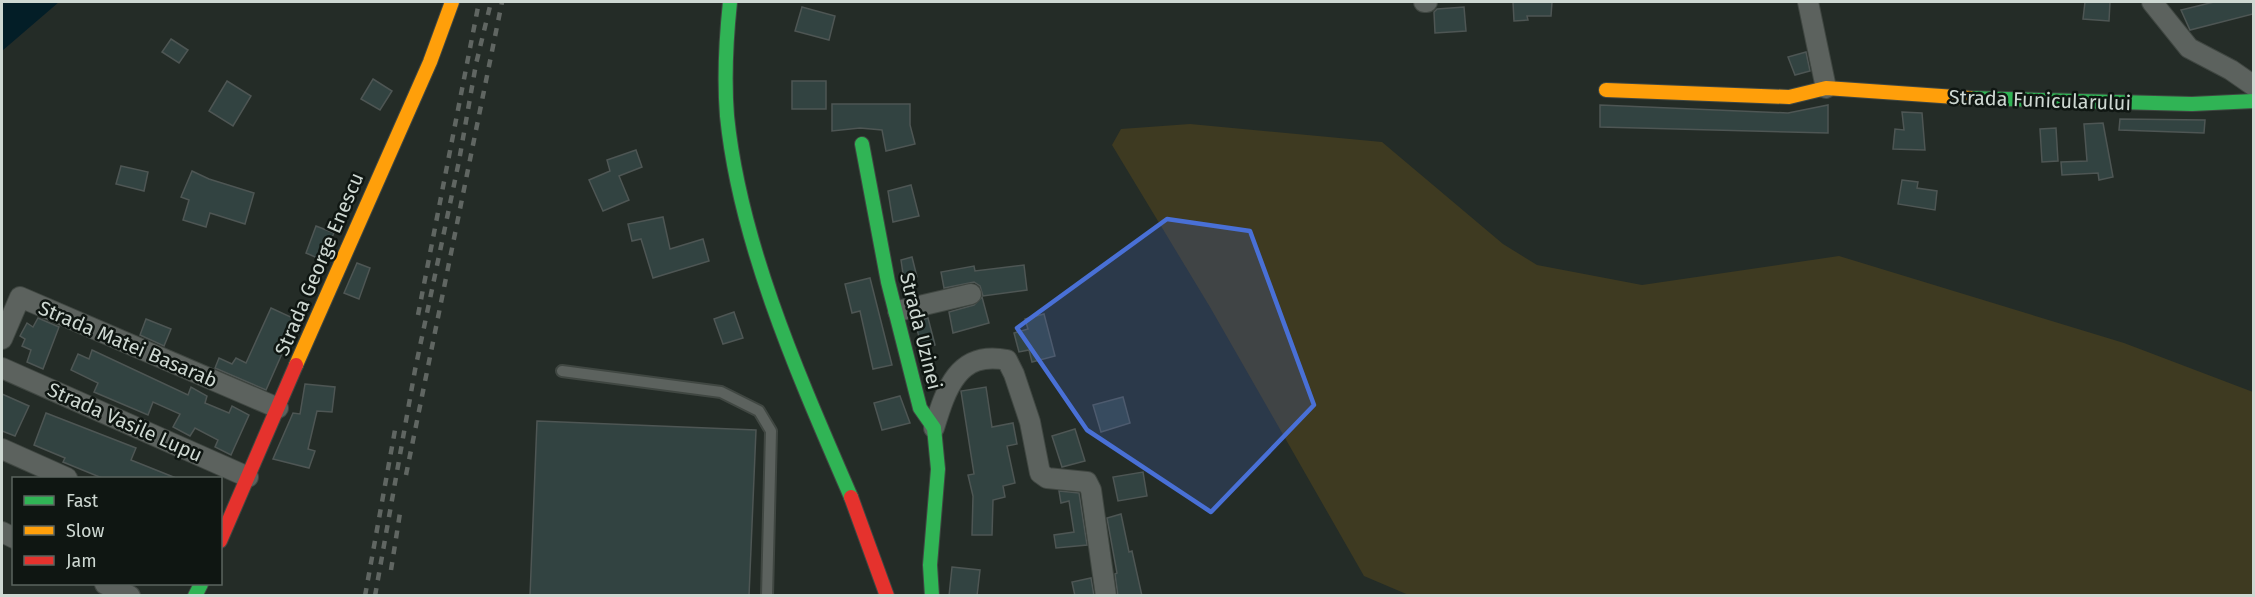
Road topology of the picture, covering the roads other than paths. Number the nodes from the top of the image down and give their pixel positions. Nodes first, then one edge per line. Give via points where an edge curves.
1 (452, 2) edge
2 (730, 2) edge
3 (1808, 2) edge
4 (2152, 2) edge
5 (2253, 86) edge
6 (1827, 88) junction
7 (1606, 90) dead end
8 (2253, 101) edge
9 (862, 144) dead end
10 (971, 294) dead end
11 (898, 311) junction
12 (2, 339) edge
13 (2, 368) edge
14 (562, 371) dead end
15 (278, 408) junction
16 (934, 428) junction
17 (2, 449) edge
18 (65, 477) edge
19 (248, 477) junction
20 (222, 537) edge
21 (107, 585) edge
22 (130, 596) edge
23 (767, 596) edge
24 (887, 596) edge
25 (932, 596) edge
26 (1106, 596) edge

1 - 15 street, Strada George Enescu via 430,62
2 - 24 street via 725,36 725,112 744,214 794,361 865,527
3 - 6 street
4 - 5 street via 2189,48
6 - 7 street, Strada Funicularului via 1789,97
6 - 8 street, Strada Funicularului via 2022,100 2192,104
9 - 11 street, Strada Uzinei via 888,282
10 - 11 street
11 - 16 street, Strada Uzinei via 920,408
12 - 15 street, Strada Matei Basarab via 20,297
13 - 19 street, Strada Vasile Lupu
14 - 23 lane via 721,392 759,411 771,431
15 - 19 street, Strada George Enescu
16 - 25 street, Strada Uzinei via 938,469 930,565
16 - 26 street via 953,379 968,364 990,357 1007,360 1030,422 1040,473 1047,478 1086,482 1091,490
17 - 18 street
19 - 20 street, Strada George Enescu
21 - 22 street

